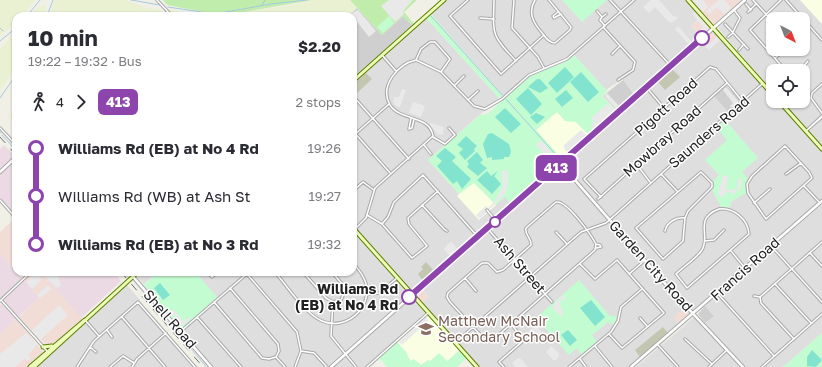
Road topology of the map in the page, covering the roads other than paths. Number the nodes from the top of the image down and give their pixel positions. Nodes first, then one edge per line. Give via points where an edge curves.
1 (157, 0) edge
2 (444, 0) edge
3 (468, 0) edge
4 (494, 0) edge
5 (514, 0) edge
6 (536, 0) edge
7 (548, 0) edge
8 (610, 0) edge
9 (634, 0) edge
10 (688, 0) edge
11 (743, 0) edge
12 (753, 0) edge
13 (781, 0) edge
14 (786, 0) edge
15 (746, 4) dead end
16 (756, 4) junction
17 (734, 10) junction
18 (751, 10) junction
19 (558, 11) junction
20 (597, 11) dead end
21 (168, 12) edge
22 (621, 12) junction
23 (748, 12) dead end
24 (797, 12) edge
25 (561, 14) junction
26 (606, 14) dead end
27 (765, 14) junction
28 (602, 17) junction
29 (480, 18) dead end
30 (494, 19) junction
31 (725, 24) dead end
32 (604, 27) junction
33 (810, 27) edge
34 (714, 28) junction
35 (733, 32) junction
36 (544, 36) junction
37 (728, 38) dead end
38 (822, 40) edge
39 (744, 44) junction
40 (620, 46) junction
41 (530, 48) junction
42 (748, 49) dead end
43 (739, 50) dead end
44 (612, 54) dead end
45 (382, 56) junction
46 (777, 56) edge
47 (775, 58) junction
48 (416, 60) junction
49 (516, 61) junction
50 (808, 61) dead end
51 (780, 64) edge
52 (806, 64) edge
53 (671, 66) junction
54 (544, 68) junction
55 (396, 72) junction
56 (441, 72) junction
57 (464, 76) dead end
58 (357, 78) edge
59 (618, 80) dead end
60 (727, 83) junction
61 (763, 84) junction
62 (822, 84) edge
63 (454, 86) junction
64 (766, 87) edge
65 (646, 88) junction
66 (478, 91) dead end
67 (357, 100) edge
68 (468, 100) junction
69 (743, 102) junction
70 (390, 104) junction
71 (664, 108) junction
72 (786, 108) edge
73 (822, 113) edge
74 (822, 117) edge
75 (373, 118) junction
76 (411, 118) junction
77 (414, 119) junction
78 (0, 128) edge
79 (449, 128) dead end
80 (806, 130) junction
81 (357, 132) edge
82 (357, 136) edge
83 (433, 136) junction
84 (12, 141) edge
85 (424, 145) junction
86 (822, 149) edge
87 (431, 154) dead end
88 (409, 159) junction
89 (12, 162) edge
90 (801, 163) junction
91 (561, 164) junction
92 (637, 165) junction
93 (0, 172) edge
94 (391, 174) junction
95 (661, 174) junction
96 (786, 174) dead end
97 (365, 180) dead end
98 (651, 182) junction
99 (365, 183) junction
100 (804, 186) junction
101 (357, 187) edge
102 (770, 188) dead end
103 (374, 190) junction
104 (438, 191) junction
105 (677, 191) junction
106 (600, 197) junction
107 (598, 199) dead end
108 (0, 200) edge
109 (821, 202) edge
110 (754, 203) junction
111 (422, 205) junction
112 (486, 210) dead end
113 (12, 214) edge
114 (367, 215) junction
115 (685, 218) junction
116 (610, 220) junction
117 (496, 221) junction
118 (382, 224) junction
119 (357, 225) edge
120 (488, 228) junction
121 (447, 230) dead end
122 (586, 230) junction
123 (724, 230) dead end
124 (665, 231) dead end
125 (556, 232) dead end
126 (357, 234) edge
127 (478, 237) junction
128 (705, 241) junction
129 (822, 242) edge
130 (567, 244) junction
131 (596, 244) junction
132 (771, 246) junction
133 (596, 248) junction
134 (731, 251) junction
135 (810, 252) junction
136 (515, 260) junction
137 (644, 261) junction
138 (580, 264) junction
139 (822, 266) edge
140 (357, 268) edge
141 (746, 268) junction
142 (792, 269) junction
143 (629, 274) junction
144 (27, 276) edge
145 (244, 276) edge
146 (250, 276) edge
147 (278, 276) edge
148 (307, 276) edge
149 (335, 276) edge
150 (530, 276) junction
151 (133, 277) joint
152 (396, 278) junction
153 (465, 278) junction
154 (775, 284) junction
155 (230, 288) junction
156 (642, 289) junction
157 (476, 291) dead end
158 (717, 293) junction
159 (367, 294) junction
160 (545, 294) junction
161 (412, 295) junction
162 (754, 296) dead end
163 (760, 298) junction
164 (0, 301) edge
165 (214, 302) junction
166 (333, 302) junction
167 (552, 302) dead end
168 (822, 302) edge
169 (428, 313) junction
170 (694, 314) junction
171 (822, 314) edge
172 (122, 317) junction
173 (197, 317) junction
174 (640, 318) dead end
175 (85, 320) junction
176 (331, 324) junction
177 (511, 324) junction
178 (811, 324) junction
179 (472, 327) junction
180 (648, 327) junction
181 (107, 330) junction
182 (180, 332) junction
183 (166, 334) junction
184 (609, 334) junction
185 (99, 336) junction
186 (112, 336) dead end
187 (685, 339) dead end
188 (794, 339) junction
189 (455, 343) junction
190 (658, 345) junction
191 (53, 346) junction
192 (595, 346) junction
193 (43, 347) junction
194 (90, 347) junction
195 (149, 348) junction
196 (727, 350) junction
197 (301, 351) junction
198 (48, 352) junction
199 (96, 352) dead end
200 (345, 354) junction
201 (276, 356) junction
202 (774, 356) junction
203 (580, 359) junction
204 (134, 363) junction
205 (712, 364) junction
206 (30, 367) edge
207 (34, 367) edge
208 (77, 367) edge
209 (110, 367) edge
210 (132, 367) edge
211 (165, 367) edge
212 (195, 367) edge
213 (211, 367) edge
214 (241, 367) edge
215 (285, 367) edge
216 (295, 367) edge
217 (327, 367) edge
218 (331, 367) edge
219 (356, 367) edge
220 (367, 367) edge
221 (477, 367) edge
222 (504, 367) edge
223 (569, 367) edge
224 (586, 367) edge
225 (612, 367) edge
226 (631, 367) edge
227 (678, 367) edge
228 (709, 367) edge
229 (743, 367) edge
230 (762, 367) edge

1 - 21 street
2 - 45 main road
3 - 49 street via 450,16 502,74
4 - 30 street
5 - 41 street via 512,28
6 - 36 street via 532,18
7 - 19 street
8 - 22 street
9 - 22 street
10 - 34 main road
11 - 17 street
12 - 16 street
13 - 27 street
14 - 24 street
15 - 18 street
16 - 18 street
16 - 27 street
17 - 34 street
17 - 35 street via 740,18
18 - 23 street
19 - 25 street
19 - 25 street via 553,18
20 - 28 street
22 - 32 street
22 - 53 street
25 - 36 street via 571,25 571,29 558,42 552,43
26 - 28 street
27 - 47 street via 750,30
28 - 32 street via 600,20
29 - 30 street
30 - 49 street via 493,28 497,41
31 - 35 street
32 - 40 street
32 - 54 street via 567,59
33 - 38 street
34 - 53 street
34 - 61 main road
35 - 37 street
35 - 39 street
36 - 41 street
39 - 42 street
39 - 43 street
40 - 44 street
40 - 59 street via 635,62 635,66
41 - 49 street
41 - 54 street
45 - 55 street
45 - 58 main road
46 - 47 street
47 - 51 street
48 - 55 street
48 - 56 street
48 - 56 street via 421,49 430,42 436,43 451,59
50 - 52 street
53 - 65 street
54 - 68 street via 529,75 506,96 487,108 478,109
55 - 70 street via 389,84
56 - 63 street
57 - 63 street
60 - 69 street, Pigott Road
60 - 71 street, Pigott Road via 716,68 710,67
60 - 92 street, Mowbray Road
61 - 64 main road
61 - 69 street, Saunders Road
62 - 73 street via 813,92 811,98
63 - 68 street
65 - 71 street
65 - 91 street
66 - 68 street
67 - 75 street
69 - 95 street, Saunders Road
70 - 75 street
70 - 76 street via 399,114
71 - 106 street, Pigott Road via 584,179
72 - 80 main road
74 - 80 street
75 - 81 street
75 - 88 street
76 - 77 street
76 - 77 street via 409,129 412,128
77 - 83 street via 424,123
78 - 84 street
79 - 83 street via 455,135 445,144
80 - 86 main road
82 - 94 street
83 - 85 street
85 - 87 street
85 - 88 street
88 - 94 street
89 - 93 street
90 - 96 street
90 - 100 street via 812,177
90 - 110 street via 785,146 748,181 747,190
91 - 116 street, Garden City Road
91 - 117 street
92 - 98 street
92 - 106 street, Mowbray Road
94 - 103 street
95 - 98 street, Saunders Road
95 - 105 street
97 - 99 street
98 - 116 street, Saunders Road
99 - 101 street
99 - 103 street
100 - 109 street
100 - 110 street via 766,219
102 - 110 street
103 - 114 street
104 - 111 street
104 - 118 street via 423,175 394,202
104 - 127 street
105 - 115 street via 701,172 712,184 712,187 690,207
105 - 115 street via 636,228 663,259 683,241
106 - 107 street, Mowbray Road
108 - 113 street
109 - 132 street, Francis Road
111 - 118 street via 407,221 427,246 412,258
111 - 121 street
112 - 117 street
114 - 118 street
114 - 119 street
115 - 124 street via 673,221
116 - 122 street, Saunders Road via 600,227
116 - 137 street, Garden City Road
117 - 120 street
120 - 127 street
120 - 136 street, Ash Street
122 - 130 street, Saunders Road
122 - 131 street
122 - 136 street via 565,204 556,202 526,228 525,232 531,240 531,245
123 - 128 street via 714,240
125 - 130 street
126 - 152 main road
127 - 161 street
128 - 134 street via 705,220 711,213 726,209 737,214 749,233
128 - 134 street via 700,252 676,275 688,288
129 - 135 street
130 - 150 street, Saunders Road
131 - 133 street
131 - 133 street via 601,247
132 - 141 street, Francis Road
132 - 142 street
133 - 138 street
134 - 141 street
135 - 139 street
135 - 142 street
136 - 150 street, Ash Street
136 - 153 street via 498,272 488,263 482,263
137 - 143 street
137 - 170 street, Garden City Road
138 - 143 street via 594,279 617,260
138 - 160 street
140 - 159 street via 363,275
141 - 158 street, Francis Road
142 - 154 street
142 - 168 street
143 - 156 street
144 - 164 street
145 - 155 street
146 - 197 street via 297,332
147 - 176 street via 314,317
148 - 166 street via 326,298
149 - 166 street via 345,289 342,298
150 - 160 street, Ash Street
150 - 179 street, Saunders Road
151 - 175 main road
151 - 182 street, Shell Road
152 - 159 street via 378,294
152 - 161 main road
153 - 157 street
153 - 179 street via 449,292 448,297
154 - 163 street
154 - 178 street
155 - 165 street
155 - 201 street via 278,344
156 - 180 street via 664,313
156 - 184 street via 621,307 616,324
158 - 170 street, Francis Road
158 - 202 street
159 - 176 street via 361,309 354,317
160 - 167 street, Ash Street
160 - 177 street
161 - 169 main road
161 - 200 street
162 - 163 street
163 - 188 street via 761,303
164 - 193 street
165 - 173 street
165 - 201 street via 262,358
166 - 176 street
169 - 189 main road
169 - 220 street
170 - 190 street, Francis Road
170 - 196 street, Garden City Road
171 - 178 street
172 - 181 street
172 - 183 street, Shell Road via 138,302
172 - 195 street
173 - 182 street
173 - 214 street
174 - 180 street
175 - 185 street
175 - 191 main road
175 - 198 main road
176 - 200 street via 331,336
177 - 179 street via 489,341 483,339
177 - 222 street via 524,340 499,362
178 - 188 street
179 - 189 street, Saunders Road
180 - 184 street via 622,348
181 - 185 street
181 - 186 street
182 - 213 street, Shell Road
183 - 195 street
183 - 212 street, Shell Road
184 - 192 street
185 - 194 street
187 - 205 street
188 - 202 street
189 - 221 main road
190 - 226 street, Francis Road
190 - 227 street
191 - 193 main road
191 - 198 main road
192 - 203 street
192 - 225 street
193 - 198 street
194 - 199 street
194 - 208 street
195 - 204 street
195 - 211 street
196 - 205 street
196 - 229 street, Garden City Road
197 - 216 street
197 - 217 street via 314,353
198 - 206 main road
198 - 207 main road
200 - 218 street
200 - 219 street
201 - 215 street
202 - 230 street
203 - 223 street
203 - 224 street
204 - 209 street via 123,356
204 - 210 street
205 - 228 street

